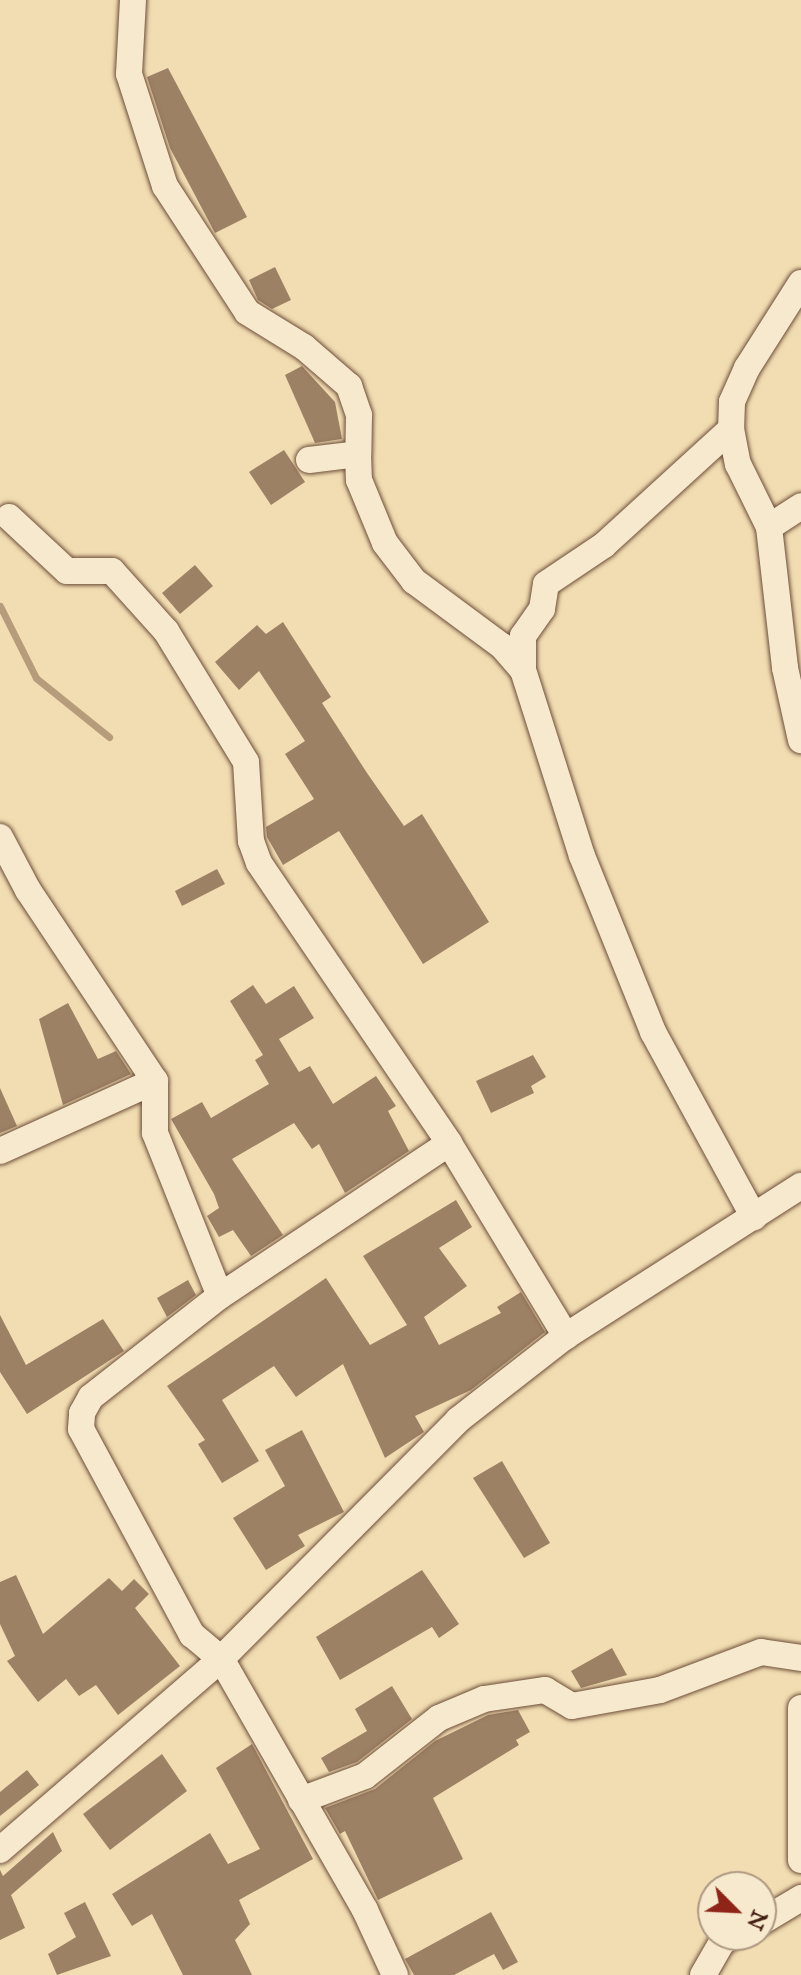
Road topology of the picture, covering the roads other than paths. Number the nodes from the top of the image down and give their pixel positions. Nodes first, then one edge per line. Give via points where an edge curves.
1 (133, 0) edge
2 (801, 283) edge
3 (731, 429) junction
4 (358, 454) junction
5 (309, 460) dead end
6 (801, 506) edge
7 (9, 517) dead end
8 (769, 527) junction
9 (523, 670) junction
10 (801, 740) edge
11 (0, 837) edge
12 (155, 1081) junction
13 (449, 1143) junction
14 (0, 1151) edge
15 (798, 1192) edge
16 (754, 1217) junction
17 (220, 1296) junction
18 (566, 1336) junction
19 (801, 1658) edge
20 (221, 1659) junction
21 (801, 1708) edge
22 (301, 1800) junction
23 (0, 1850) edge
24 (801, 1860) edge
25 (801, 1898) edge
26 (777, 1912) edge
27 (717, 1951) edge
28 (395, 1975) edge
29 (703, 1975) edge

1 - 4 street via 129,74 165,186 247,312 304,347 349,386 359,415
2 - 3 street via 747,368 732,402
3 - 8 street via 738,464
3 - 9 street via 604,545 546,584 542,609 523,636
4 - 5 street
4 - 9 street via 359,480 385,543 414,581 502,646
6 - 8 street
7 - 13 street via 67,571 112,571 166,631 246,762 251,841 259,863
8 - 10 street via 785,668
9 - 16 street via 582,856 653,1032
11 - 12 street via 28,890
12 - 14 street
12 - 17 street via 159,1147
13 - 17 street
13 - 18 street
15 - 16 street
16 - 18 street
17 - 20 street via 91,1397 81,1429 192,1635
18 - 20 street via 458,1420
19 - 22 street via 761,1652 660,1690 572,1706 545,1690 484,1699 439,1718 365,1776
20 - 22 street
20 - 23 street
21 - 24 street
22 - 28 street
25 - 26 street
27 - 29 street

